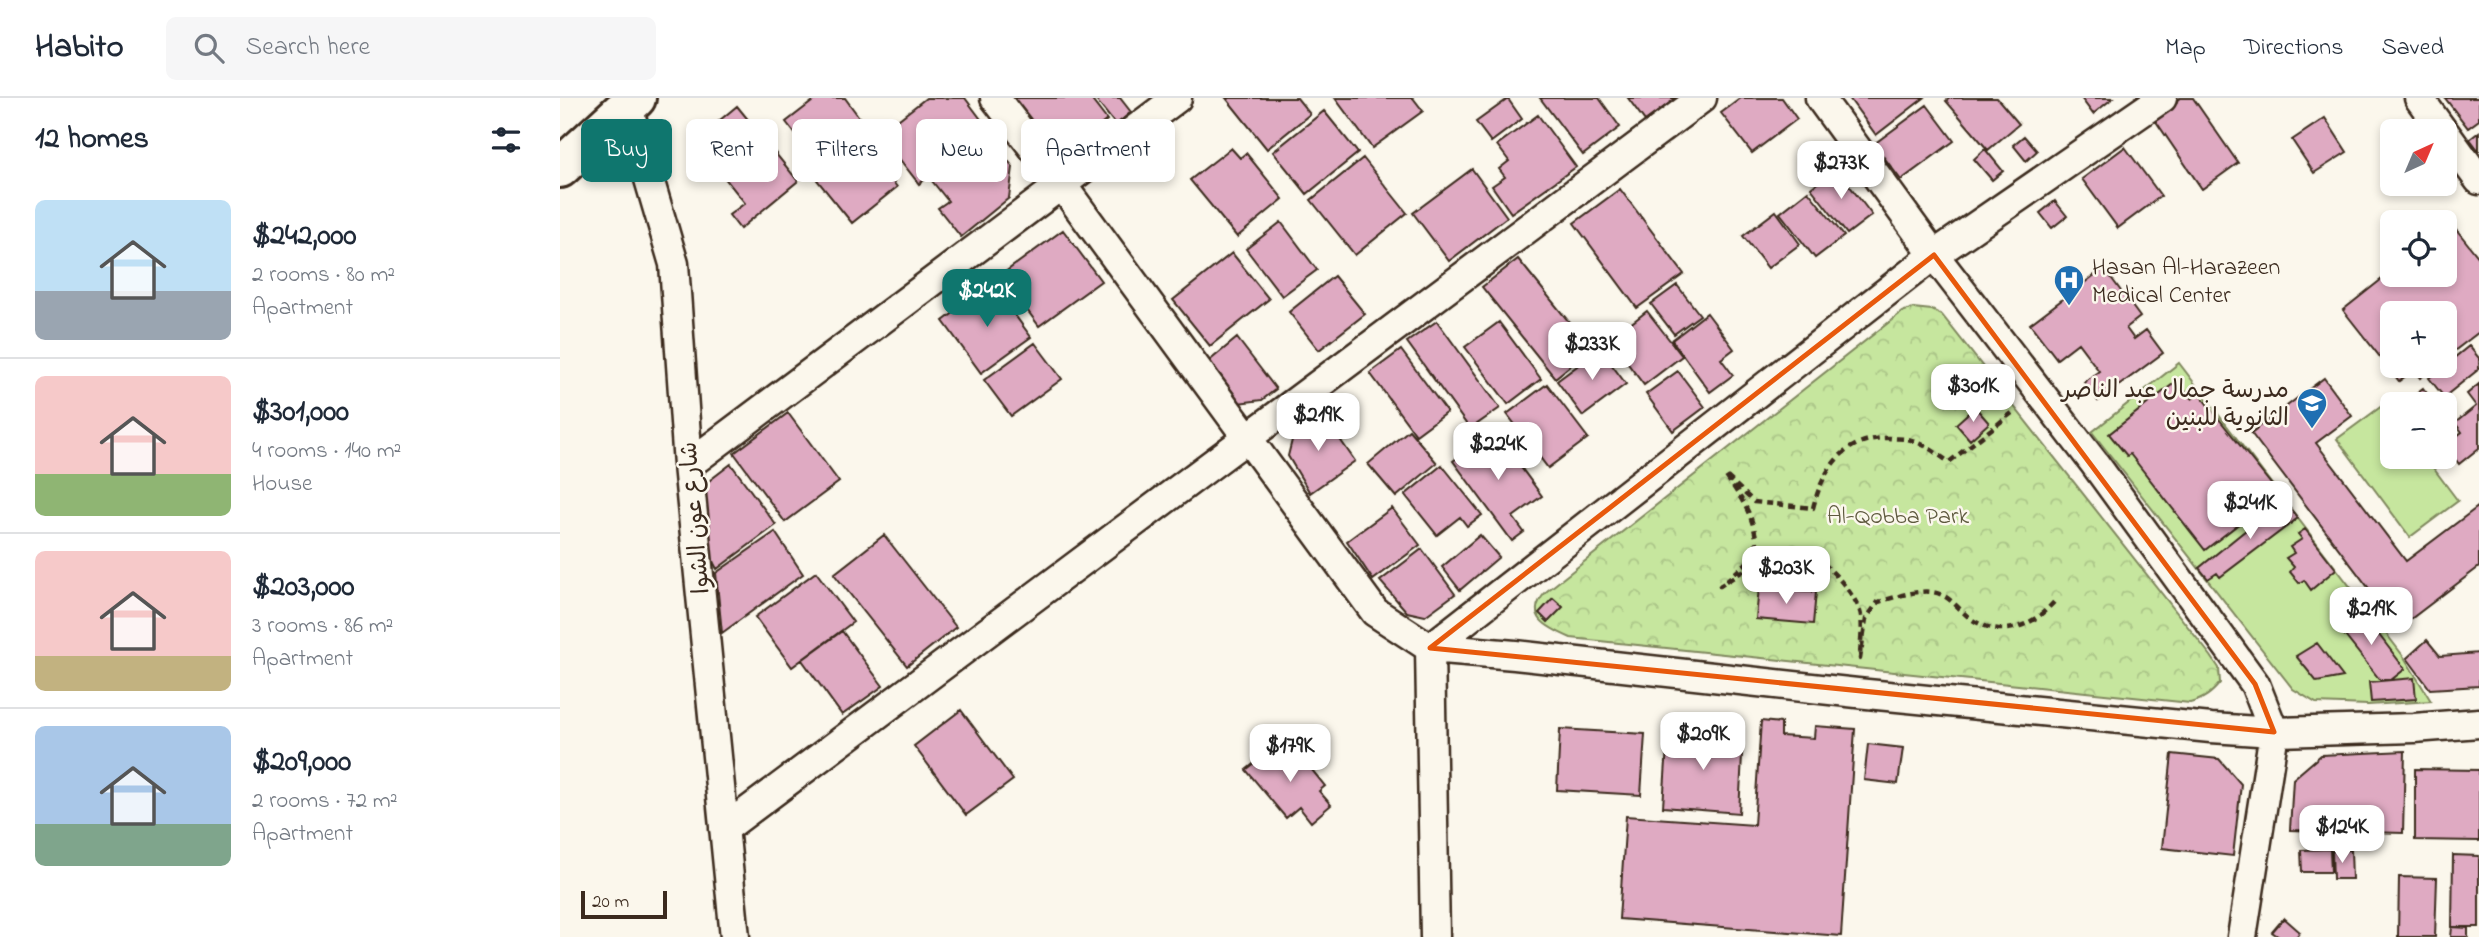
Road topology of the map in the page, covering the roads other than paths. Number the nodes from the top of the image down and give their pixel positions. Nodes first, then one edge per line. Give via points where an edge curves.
1 (995, 98) edge
2 (1177, 98) edge
3 (1702, 98) edge
4 (1820, 98) edge
5 (2162, 98) edge
6 (2419, 98) edge
7 (632, 101) edge
8 (2434, 119) edge
9 (2457, 150) edge
10 (560, 168) edge
11 (2479, 180) edge
12 (1062, 185) junction
13 (1934, 255) junction
14 (1249, 439) junction
15 (688, 465) junction
16 (1430, 648) junction
17 (2479, 723) edge
18 (2274, 732) junction
19 (724, 829) junction
20 (735, 937) edge
21 (1435, 937) edge
22 (2242, 937) edge

1 - 12 street
2 - 12 street
3 - 14 street
4 - 13 street
5 - 13 street
6 - 8 street
7 - 10 main road
7 - 15 street, شارع عون الشوا via 674,264
9 - 11 street
12 - 14 street
12 - 15 street
13 - 16 street
13 - 18 street via 2095,464 2255,684
14 - 16 street via 1375,611
14 - 19 street
15 - 19 street, شارع عون الشوا
16 - 18 street
16 - 21 street
17 - 18 street
18 - 22 street
19 - 20 street, شارع عون الشوا

